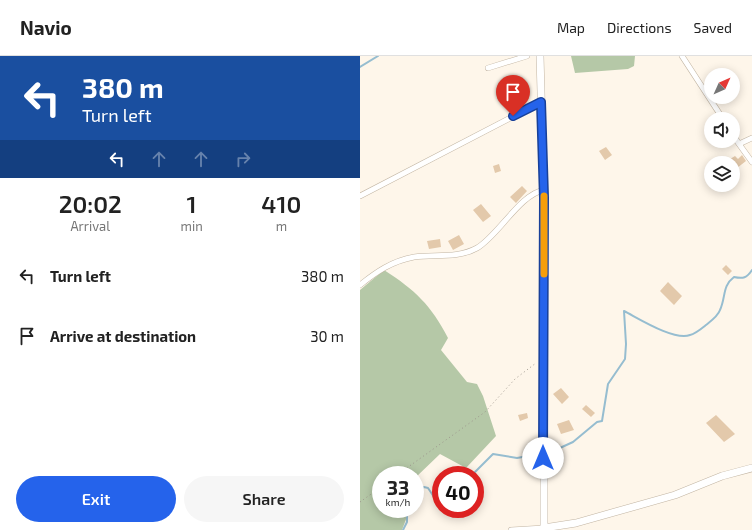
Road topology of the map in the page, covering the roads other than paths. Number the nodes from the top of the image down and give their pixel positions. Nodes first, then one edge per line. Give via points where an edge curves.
1 (527, 56) edge
2 (540, 56) edge
3 (682, 56) edge
4 (488, 68) dead end
5 (541, 102) junction
6 (718, 112) edge
7 (752, 138) edge
8 (740, 144) edge
9 (740, 145) edge
10 (752, 162) edge
11 (544, 190) junction
12 (360, 196) edge
13 (360, 286) edge
14 (752, 468) edge
15 (544, 529) edge
16 (511, 530) edge

1 - 4 street
2 - 5 street
3 - 6 street
5 - 11 street
5 - 12 street
7 - 8 street
9 - 10 street
11 - 13 street via 537,191 518,207 478,247 453,256 424,256 405,260 381,268
11 - 15 street
14 - 15 street via 722,476 675,495 583,521
15 - 16 street

